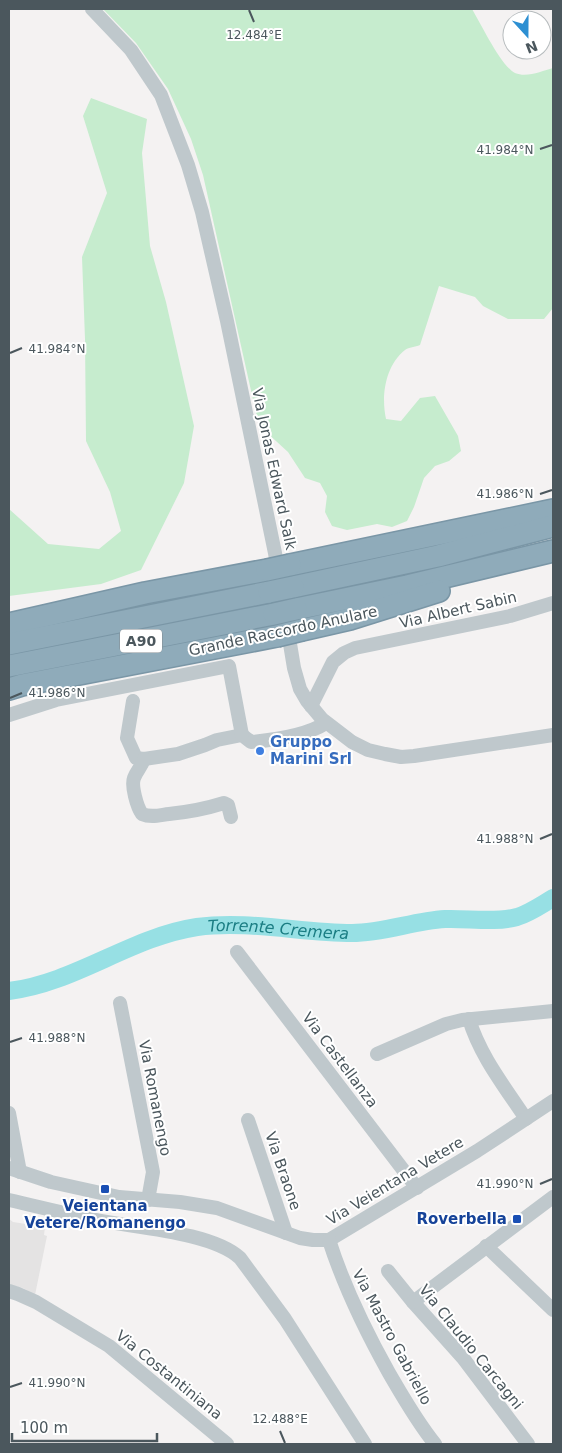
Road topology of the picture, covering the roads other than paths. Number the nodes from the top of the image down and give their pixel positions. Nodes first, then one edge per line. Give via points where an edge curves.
1 (92, 9) edge
2 (553, 502) edge
3 (553, 510) edge
4 (553, 526) edge
5 (372, 548) junction
6 (553, 553) edge
7 (146, 594) junction
8 (553, 603) edge
9 (9, 614) edge
10 (9, 624) edge
11 (9, 644) edge
12 (9, 666) edge
13 (111, 668) junction
14 (9, 689) edge
15 (9, 699) edge
16 (133, 701) dead end
17 (310, 706) junction
18 (9, 715) edge
19 (326, 723) junction
20 (242, 735) junction
21 (553, 735) edge
22 (144, 759) junction
23 (231, 817) dead end
24 (237, 952) dead end
25 (120, 1003) dead end
26 (553, 1011) edge
27 (469, 1019) junction
28 (377, 1054) dead end
29 (553, 1101) edge
30 (9, 1113) edge
31 (526, 1119) junction
32 (248, 1120) dead end
33 (14, 1170) edge
34 (417, 1188) junction
35 (9, 1200) edge
36 (148, 1200) junction
37 (551, 1203) edge
38 (286, 1233) junction
39 (329, 1240) junction
40 (486, 1246) junction
41 (388, 1271) dead end
42 (9, 1291) edge
43 (413, 1302) junction
44 (553, 1310) edge
45 (227, 1444) edge
46 (366, 1444) edge
47 (435, 1444) edge
48 (528, 1444) edge

1 - 17 street, Via Jonas Edward Salk via 131,50 161,95 188,165 227,321 275,553 294,668 300,689
2 - 5 highway
3 - 5 highway
4 - 11 highway, A90, bridge via 438,556
5 - 7 highway, bridge
6 - 12 highway, Grande Raccordo Anulare / A90, bridge via 274,614
6 - 13 highway, Grande Raccordo Anulare, bridge via 373,613 277,636
7 - 9 highway
7 - 10 highway
8 - 17 street, Via Albert Sabin via 510,616 355,648 333,662
13 - 14 highway, Grande Raccordo Anulare
13 - 15 highway
16 - 22 street via 127,738 136,758
17 - 19 street, Via Jonas Edward Salk
18 - 20 street via 56,700 229,666
19 - 20 street via 315,730 260,741 251,742
19 - 21 street, Via Jonas Edward Salk via 360,747 401,757
20 - 22 street via 178,754
22 - 23 street via 133,783 142,814 183,813 224,803 228,805
24 - 34 street, Via Castellanza
25 - 36 street, Via Romanengo via 153,1172
26 - 27 street
27 - 28 street via 446,1024
27 - 31 street via 480,1048
29 - 31 street, Via Veientana Vetere
30 - 33 street
31 - 34 street, Via Veientana Vetere
32 - 38 street, Via Braone
33 - 36 street, Via Veientana Vetere via 69,1186
34 - 39 street, Via Veientana Vetere
35 - 46 street via 208,1240 233,1252 285,1319
36 - 38 street, Via Veientana Vetere via 217,1208
37 - 40 street
38 - 39 street, Via Veientana Vetere via 306,1239
39 - 47 street, Via Mastro Gabriello via 341,1277 377,1350 413,1414
40 - 43 street
40 - 44 street
41 - 43 street, Via Claudio Carcagni
42 - 45 street, Via Costantiniana via 36,1302 109,1346
43 - 48 street, Via Claudio Carcagni via 463,1358

